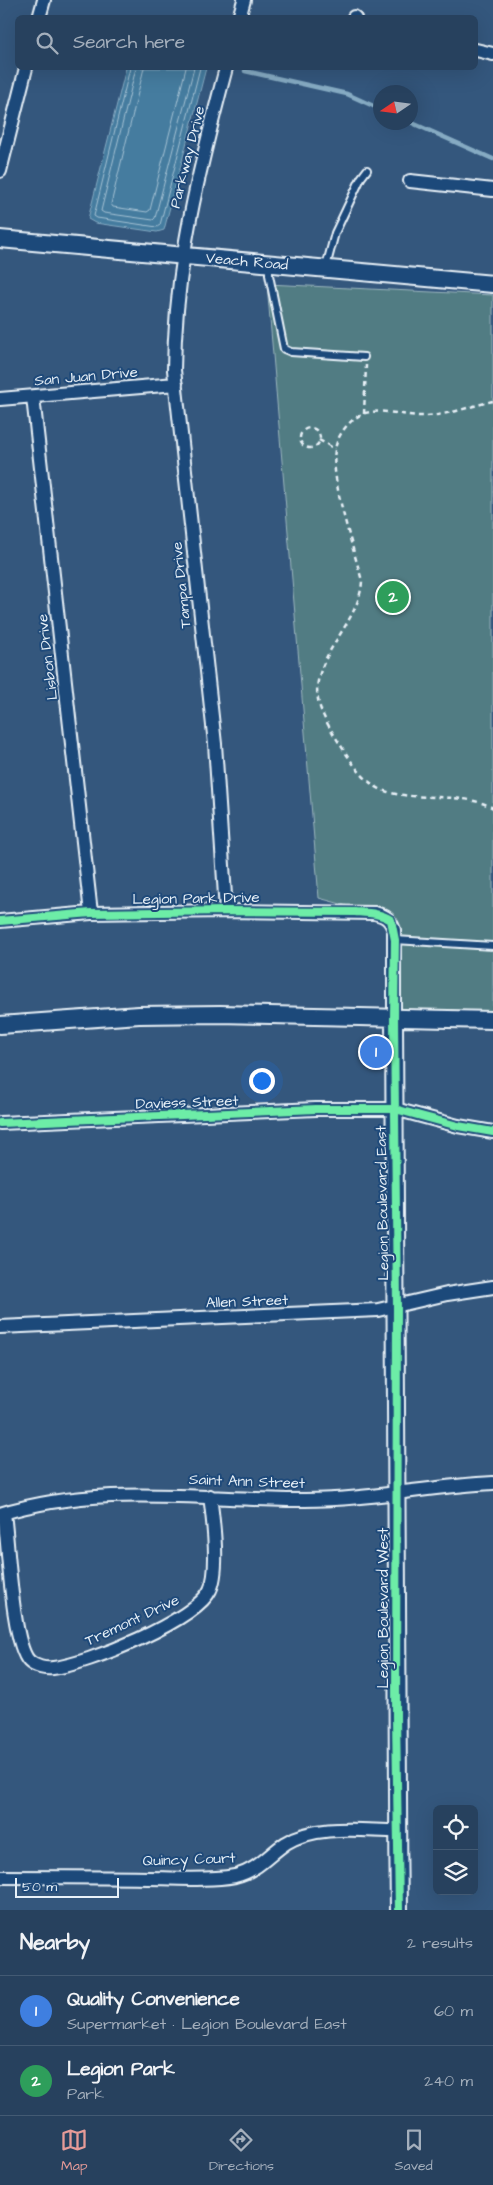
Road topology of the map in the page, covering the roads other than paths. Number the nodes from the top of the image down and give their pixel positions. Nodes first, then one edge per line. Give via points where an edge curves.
1 (44, 0) edge
2 (244, 0) edge
3 (40, 15) edge
4 (240, 15) edge
5 (478, 50) edge
6 (493, 54) edge
7 (25, 70) edge
8 (226, 70) edge
9 (367, 170) dead end
10 (0, 171) edge
11 (410, 181) dead end
12 (493, 190) edge
13 (0, 239) edge
14 (183, 256) junction
15 (269, 263) junction
16 (325, 268) junction
17 (493, 284) edge
18 (364, 357) road end
19 (176, 384) junction
20 (33, 398) junction
21 (0, 399) edge
22 (226, 911) junction
23 (91, 913) junction
24 (391, 920) joint
25 (0, 921) edge
26 (395, 940) junction
27 (493, 946) edge
28 (394, 1018) junction
29 (493, 1020) edge
30 (0, 1025) edge
31 (395, 1109) junction
32 (0, 1123) edge
33 (493, 1132) edge
34 (493, 1287) edge
35 (397, 1306) junction
36 (0, 1327) edge
37 (493, 1483) edge
38 (397, 1492) junction
39 (210, 1496) junction
40 (2, 1513) edge
41 (398, 1831) junction
42 (0, 1877) edge
43 (398, 1910) edge

1 - 3 street
2 - 4 street
5 - 6 street
7 - 10 street
8 - 14 street, Parkway Drive via 189,217
9 - 16 lane via 335,233
11 - 12 street
13 - 14 street, Veach Road
14 - 15 street, Veach Road
14 - 19 street, Tampa Drive via 175,333
15 - 16 street, Veach Road
15 - 18 lane via 268,274 284,349
16 - 17 street, Veach Road
19 - 20 street, San Juan Drive
19 - 22 street, Tampa Drive via 215,744
20 - 21 street, San Juan Drive
20 - 23 street, Lisbon Drive
22 - 23 street, Legion Park Drive
22 - 24 street, Legion Park Drive via 375,913
23 - 25 street, Legion Park Drive
24 - 26 street, Legion Boulevard East
26 - 27 lane
26 - 28 street, Legion Boulevard East
28 - 29 street
28 - 30 street via 139,1015
28 - 31 street, Legion Boulevard East
31 - 32 street, Daviess Street via 316,1109
31 - 33 street, Daviess Street
31 - 35 street, Legion Boulevard East
34 - 35 street, Allen Street
35 - 36 street, Allen Street via 345,1313
35 - 38 street, Legion Boulevard West
37 - 38 street, Saint Ann Street
38 - 39 street, Saint Ann Street via 305,1500
38 - 41 street, Legion Boulevard West
39 - 40 street, Saint Ann Street via 101,1495 36,1504
39 - 40 street, Tremont Drive via 214,1577 202,1602 180,1617 121,1646 52,1669 40,1668 22,1652
41 - 42 street, Quincy Court via 333,1831 300,1836 262,1864 232,1876
41 - 43 street, Legion Boulevard West

